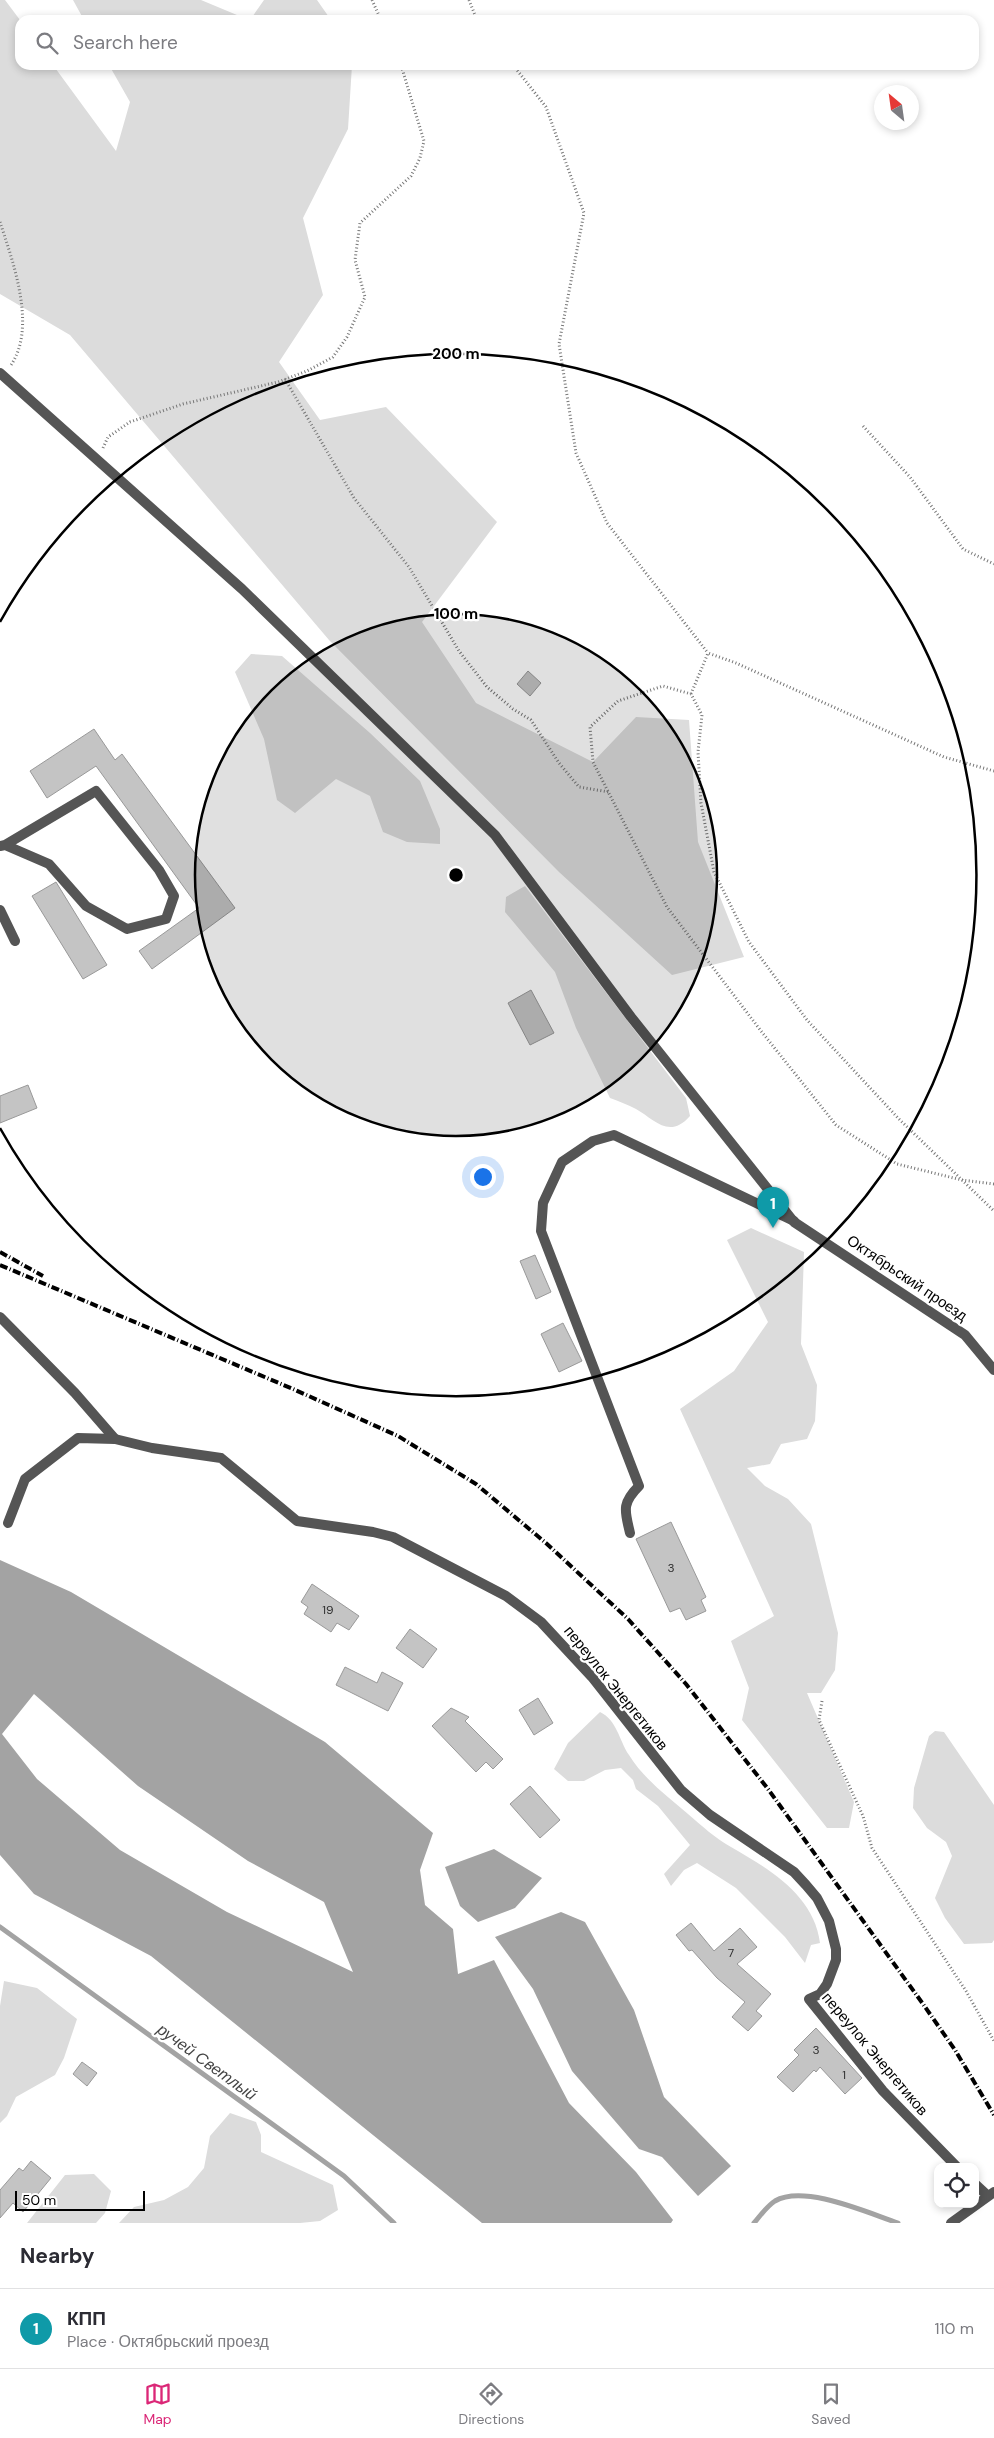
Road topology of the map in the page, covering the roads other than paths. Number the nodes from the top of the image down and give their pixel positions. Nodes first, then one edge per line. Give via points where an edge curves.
1 (2, 374) edge
2 (2, 846) edge
3 (0, 910) edge
4 (15, 941) dead end
5 (794, 1222) junction
6 (0, 1317) edge
7 (994, 1370) edge
8 (115, 1439) junction
9 (8, 1523) dead end
10 (630, 1533) dead end
11 (953, 2163) edge
12 (979, 2187) edge
13 (992, 2197) edge
14 (951, 2223) edge

1 - 5 street via 242,589 495,835 631,1017
2 - 2 street via 96,791 159,870 174,896 166,919 127,929 86,906 49,864
3 - 4 street
5 - 7 street, Октябрьский проезд via 965,1335
5 - 10 street via 614,1135 593,1141 562,1162 543,1203 541,1231 639,1486 630,1495 624,1509
6 - 8 street
8 - 9 street, переулок Энергетиков via 78,1438 25,1479
8 - 11 street, переулок Энергетиков via 221,1458 297,1521 393,1537 506,1596 541,1622 592,1677 681,1790 716,1819 794,1872 816,1898 834,1935 836,1960 827,1984 820,1994 809,1999 883,2091
12 - 13 street
13 - 14 street

